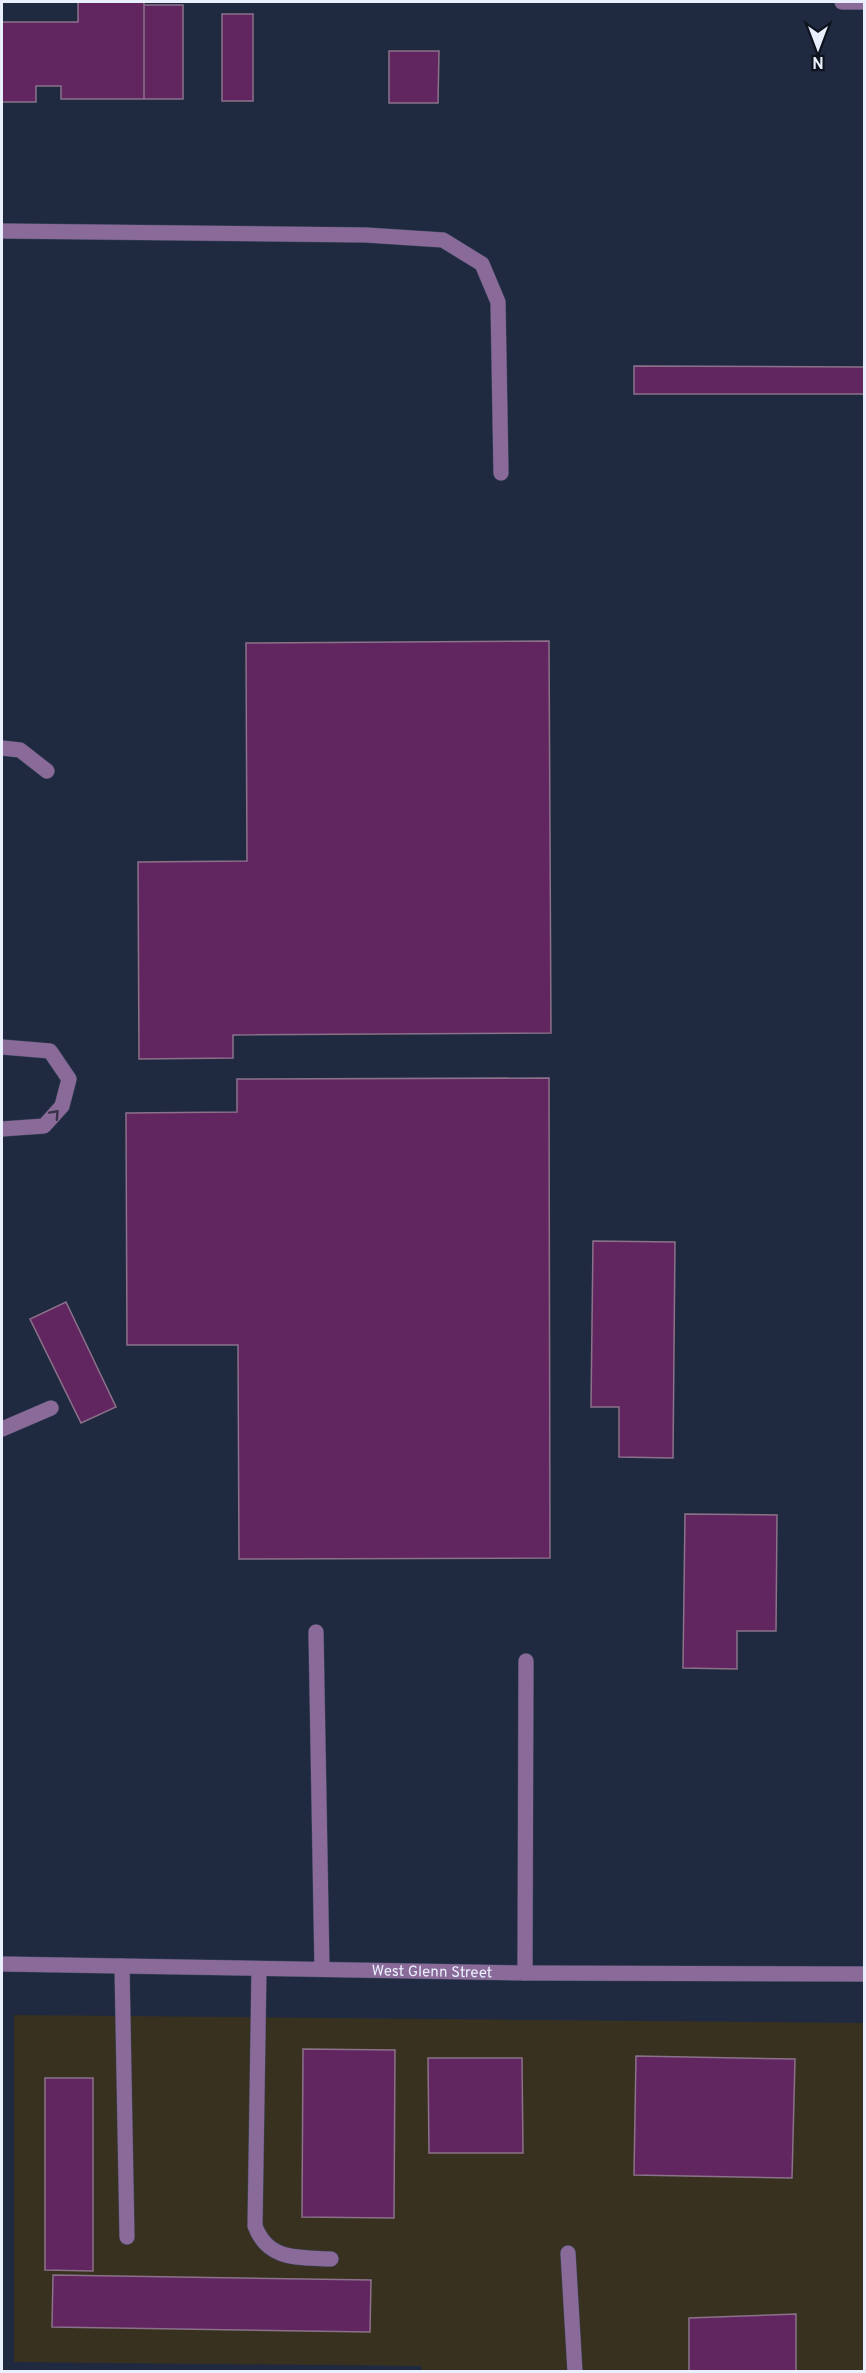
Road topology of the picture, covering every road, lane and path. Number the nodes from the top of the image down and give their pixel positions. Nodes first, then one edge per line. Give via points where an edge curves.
1 (842, 2) edge
2 (864, 2) edge
3 (2, 231) edge
4 (501, 473) dead end
5 (2, 748) edge
6 (47, 771) dead end
7 (2, 1047) edge
8 (2, 1129) edge
9 (51, 1408) dead end
10 (2, 1429) edge
11 (316, 1632) dead end
12 (526, 1661) dead end
13 (2, 1964) edge
14 (123, 1966) junction
15 (259, 1969) junction
16 (322, 1969) junction
17 (525, 1973) junction
18 (864, 1974) edge
19 (127, 2237) dead end
20 (568, 2253) dead end
21 (331, 2259) dead end
22 (575, 2372) edge

1 - 2 street
3 - 4 street via 366,235 443,240 482,264 498,302
5 - 6 street via 20,750
8 -> 7 street via 44,1126 62,1106 69,1079 50,1051
9 - 10 street
11 - 16 street
12 - 17 street
13 - 14 street, West Glenn Street
14 - 15 street, West Glenn Street
14 - 19 street
15 - 16 street, West Glenn Street
15 - 21 street via 255,2226 260,2240 278,2253
16 - 17 street, West Glenn Street
17 - 18 street, West Glenn Street
20 - 22 street

